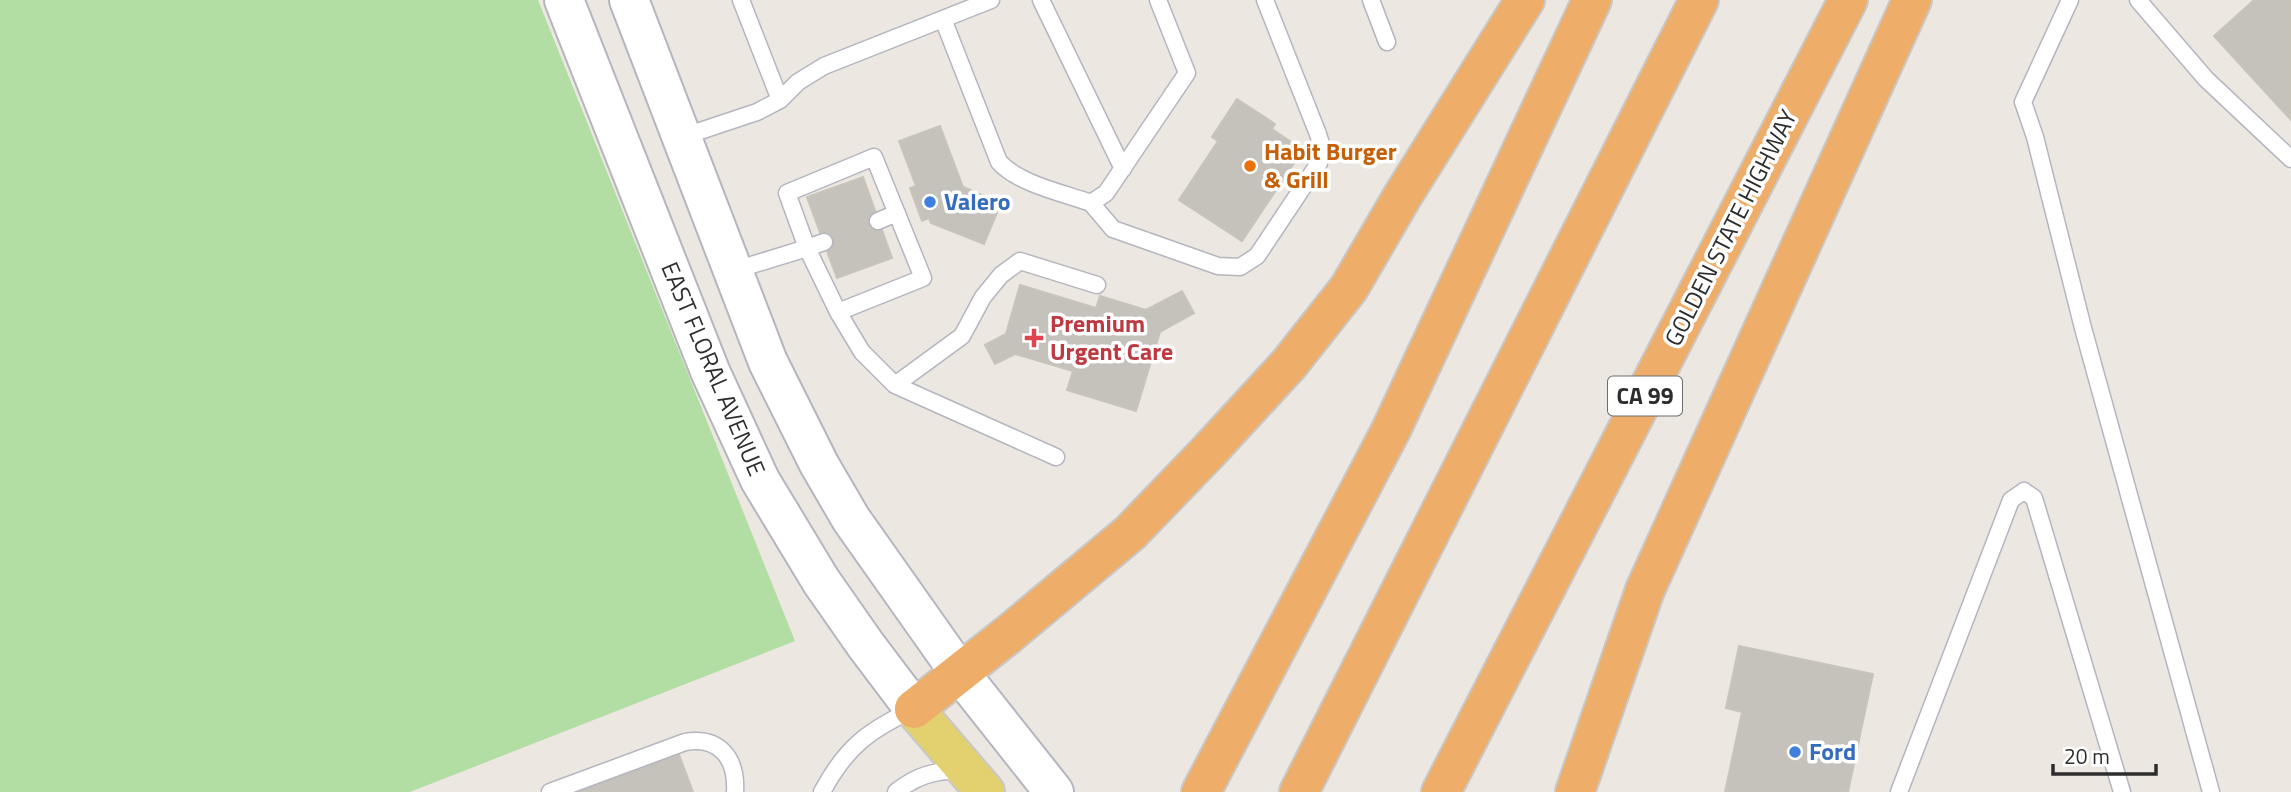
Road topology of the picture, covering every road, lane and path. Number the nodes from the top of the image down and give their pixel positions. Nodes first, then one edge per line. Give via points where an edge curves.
1 (564, 0) edge
2 (629, 0) edge
3 (741, 0) edge
4 (991, 0) edge
5 (1041, 0) edge
6 (1158, 0) edge
7 (1265, 0) edge
8 (1371, 0) edge
9 (1525, 0) edge
10 (1592, 0) edge
11 (1699, 0) edge
12 (1848, 0) edge
13 (1912, 0) edge
14 (2070, 0) edge
15 (2138, 0) edge
16 (943, 19) junction
17 (1387, 42) dead end
18 (780, 100) junction
19 (681, 137) junction
20 (2291, 159) edge
21 (1123, 169) junction
22 (1091, 203) junction
23 (897, 214) junction
24 (878, 221) dead end
25 (824, 242) dead end
26 (807, 248) junction
27 (732, 271) junction
28 (1097, 285) dead end
29 (838, 312) junction
30 (895, 385) junction
31 (1056, 457) dead end
32 (959, 672) junction
33 (914, 709) junction
34 (975, 781) edge
35 (550, 792) edge
36 (735, 792) edge
37 (822, 792) edge
38 (896, 792) edge
39 (1054, 792) edge
40 (1201, 792) edge
41 (1299, 792) edge
42 (1441, 792) edge
43 (1575, 792) edge
44 (1899, 792) edge
45 (2122, 792) edge
46 (2211, 792) edge

1 - 33 street, EAST FLORAL AVENUE via 709,371 760,480 821,581
2 - 19 street
3 - 18 lane
4 - 16 lane
5 - 21 lane
6 - 21 lane via 1187,73
7 - 22 lane via 1321,144 1319,163 1257,256 1240,267 1218,265 1113,229
8 - 17 lane
9 - 32 highway via 1349,288 1289,364 1130,533
10 - 40 highway via 1391,430
11 - 41 highway
12 - 42 highway, GOLDEN STATE HIGHWAY / CA 99
13 - 43 highway via 1646,590
14 - 46 lane via 2023,102
15 - 20 lane via 2206,79
16 - 18 lane via 824,66
16 - 22 lane via 999,162 1019,177
18 - 19 lane
19 - 27 street
21 - 22 lane via 1106,193
23 - 24 lane
23 - 26 lane via 874,157 786,193
23 - 29 lane via 923,278
25 - 26 lane
26 - 27 lane
26 - 29 lane
27 - 32 street via 768,362 819,464 851,519
28 - 30 lane via 1020,261 1000,275 962,336
29 - 30 lane via 862,352
30 - 31 lane
32 - 33 highway
32 - 39 street
33 - 34 main road
33 - 37 lane via 882,724 850,750
34 - 38 lane via 942,771 912,779
35 - 36 lane via 694,740 714,745 730,760
44 - 45 lane via 2011,500 2024,491 2034,498

